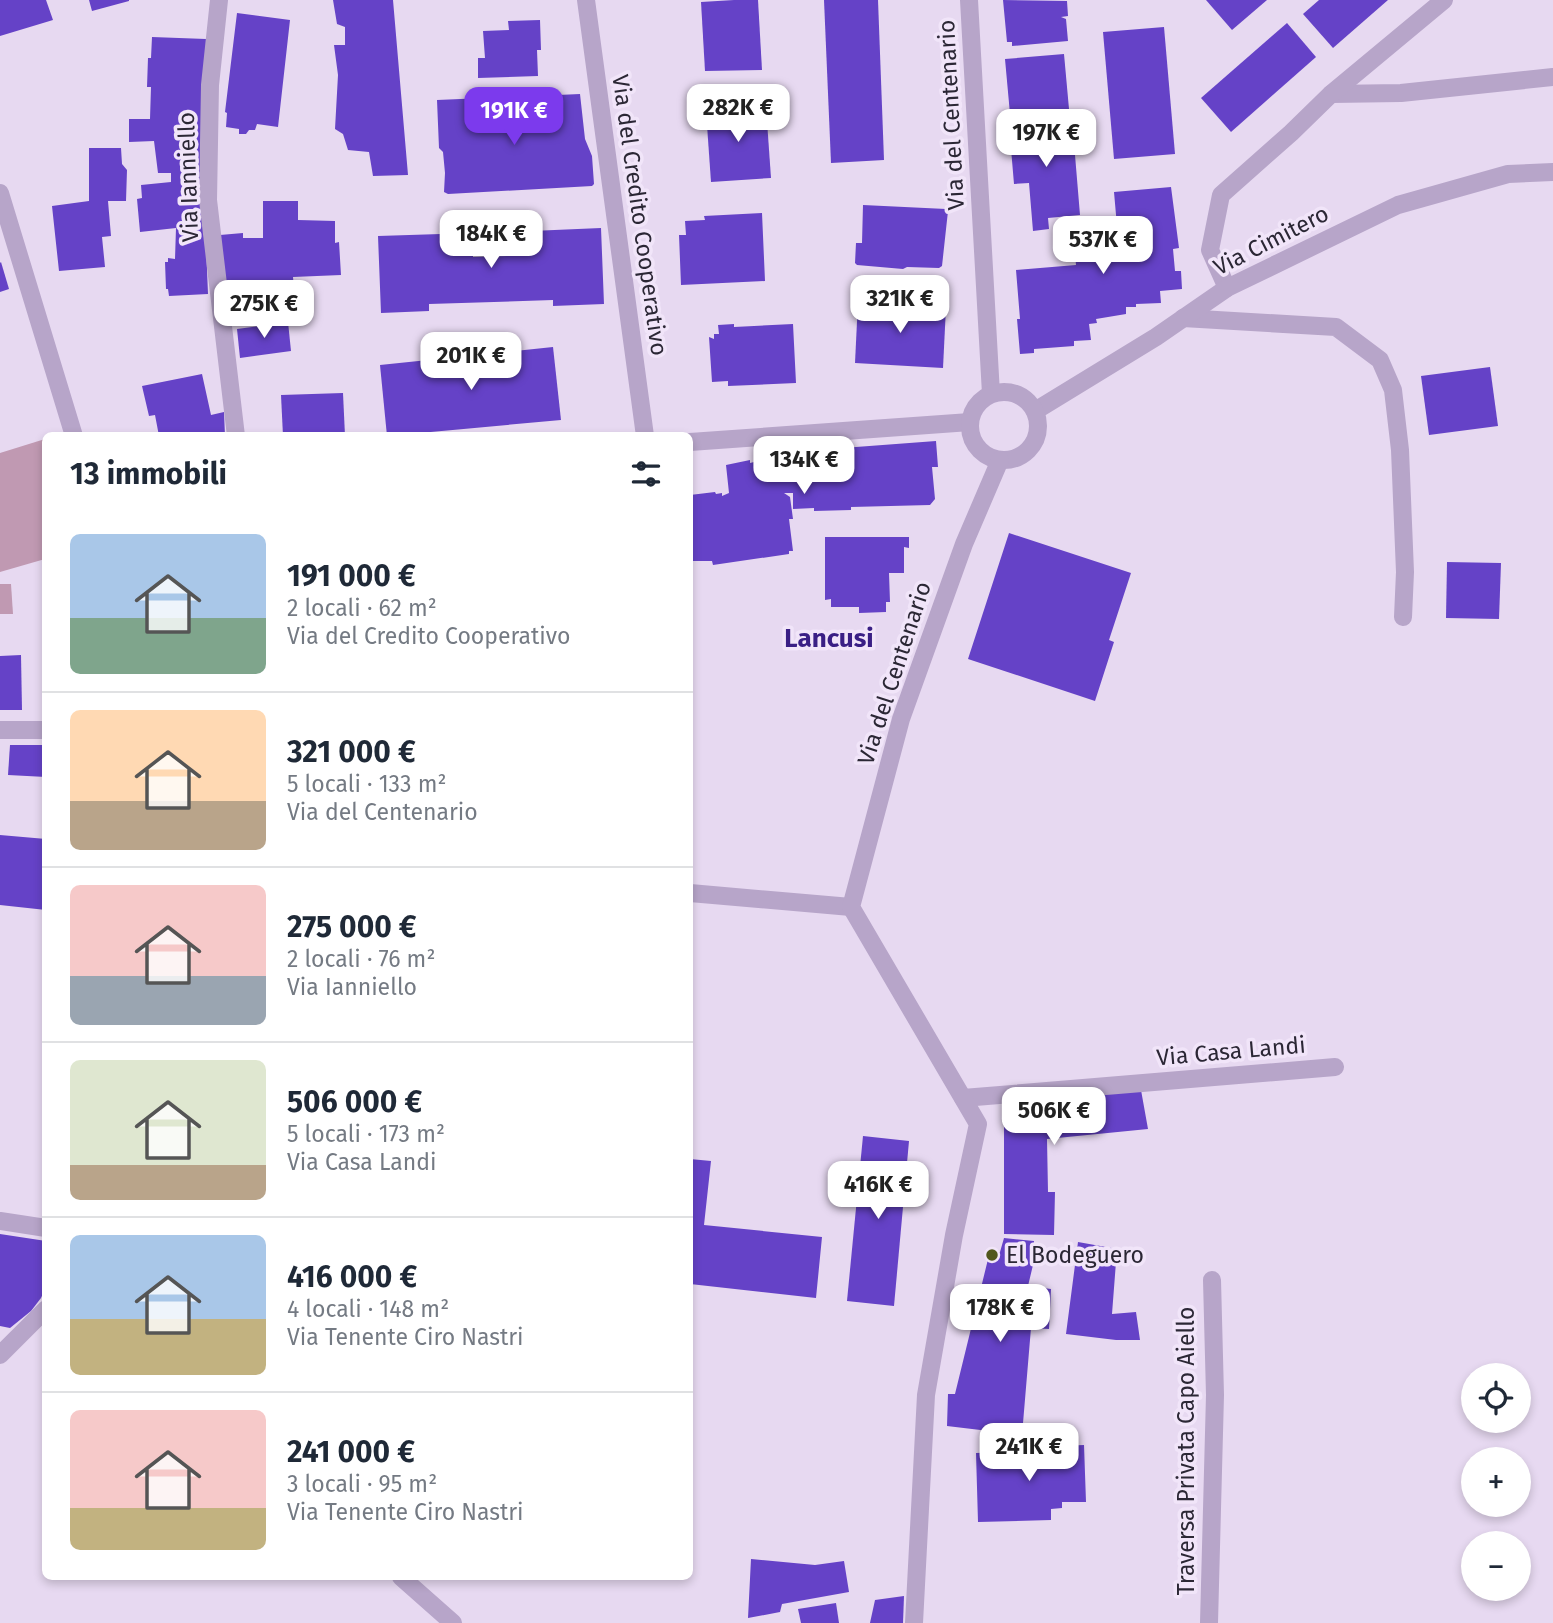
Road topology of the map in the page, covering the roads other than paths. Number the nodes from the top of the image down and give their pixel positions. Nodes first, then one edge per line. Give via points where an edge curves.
1 (219, 0) edge
2 (586, 0) edge
3 (969, 0) edge
4 (1444, 0) edge
5 (1553, 77) edge
6 (1331, 94) junction
7 (1553, 172) edge
8 (0, 193) edge
9 (1227, 288) junction
10 (1183, 318) junction
11 (991, 394) junction
12 (1035, 411) junction
13 (970, 422) junction
14 (73, 432) edge
15 (236, 432) edge
16 (644, 432) edge
17 (693, 442) edge
18 (1000, 460) junction
19 (1403, 617) dead end
20 (0, 730) edge
21 (42, 730) edge
22 (693, 893) edge
23 (850, 907) junction
24 (1335, 1067) dead end
25 (963, 1098) junction
26 (0, 1221) edge
27 (42, 1227) edge
28 (1212, 1280) dead end
29 (42, 1313) edge
30 (0, 1355) edge
31 (404, 1580) edge
32 (453, 1623) edge
33 (914, 1623) edge
34 (1209, 1623) edge

1 - 15 street, Via Ianniello via 210,85 208,200
2 - 16 street, Via del Credito Cooperativo
3 - 11 street, Via del Centenario
4 - 6 street
5 - 6 street via 1401,93
6 - 9 street via 1221,195 1210,250
7 - 9 street, Via Cimitero via 1508,173 1398,205
8 - 14 street
9 - 10 street, Via Cimitero
10 - 12 street, Via Cimitero
10 - 19 street via 1336,327 1380,360 1393,390 1400,450
11 - 12 street via 1011,392
11 - 13 street via 976,405
12 - 18 street via 1037,432 1028,450
13 - 17 street
13 - 18 street via 981,451
18 - 23 street, Via del Centenario via 964,544 901,719
20 - 21 street
22 - 23 street
23 - 25 street
24 - 25 street, Via Casa Landi
25 - 33 street via 978,1124 926,1395
26 - 27 street
28 - 34 street, Traversa Privata Capo Aiello via 1215,1395
29 - 30 street
31 - 32 street

